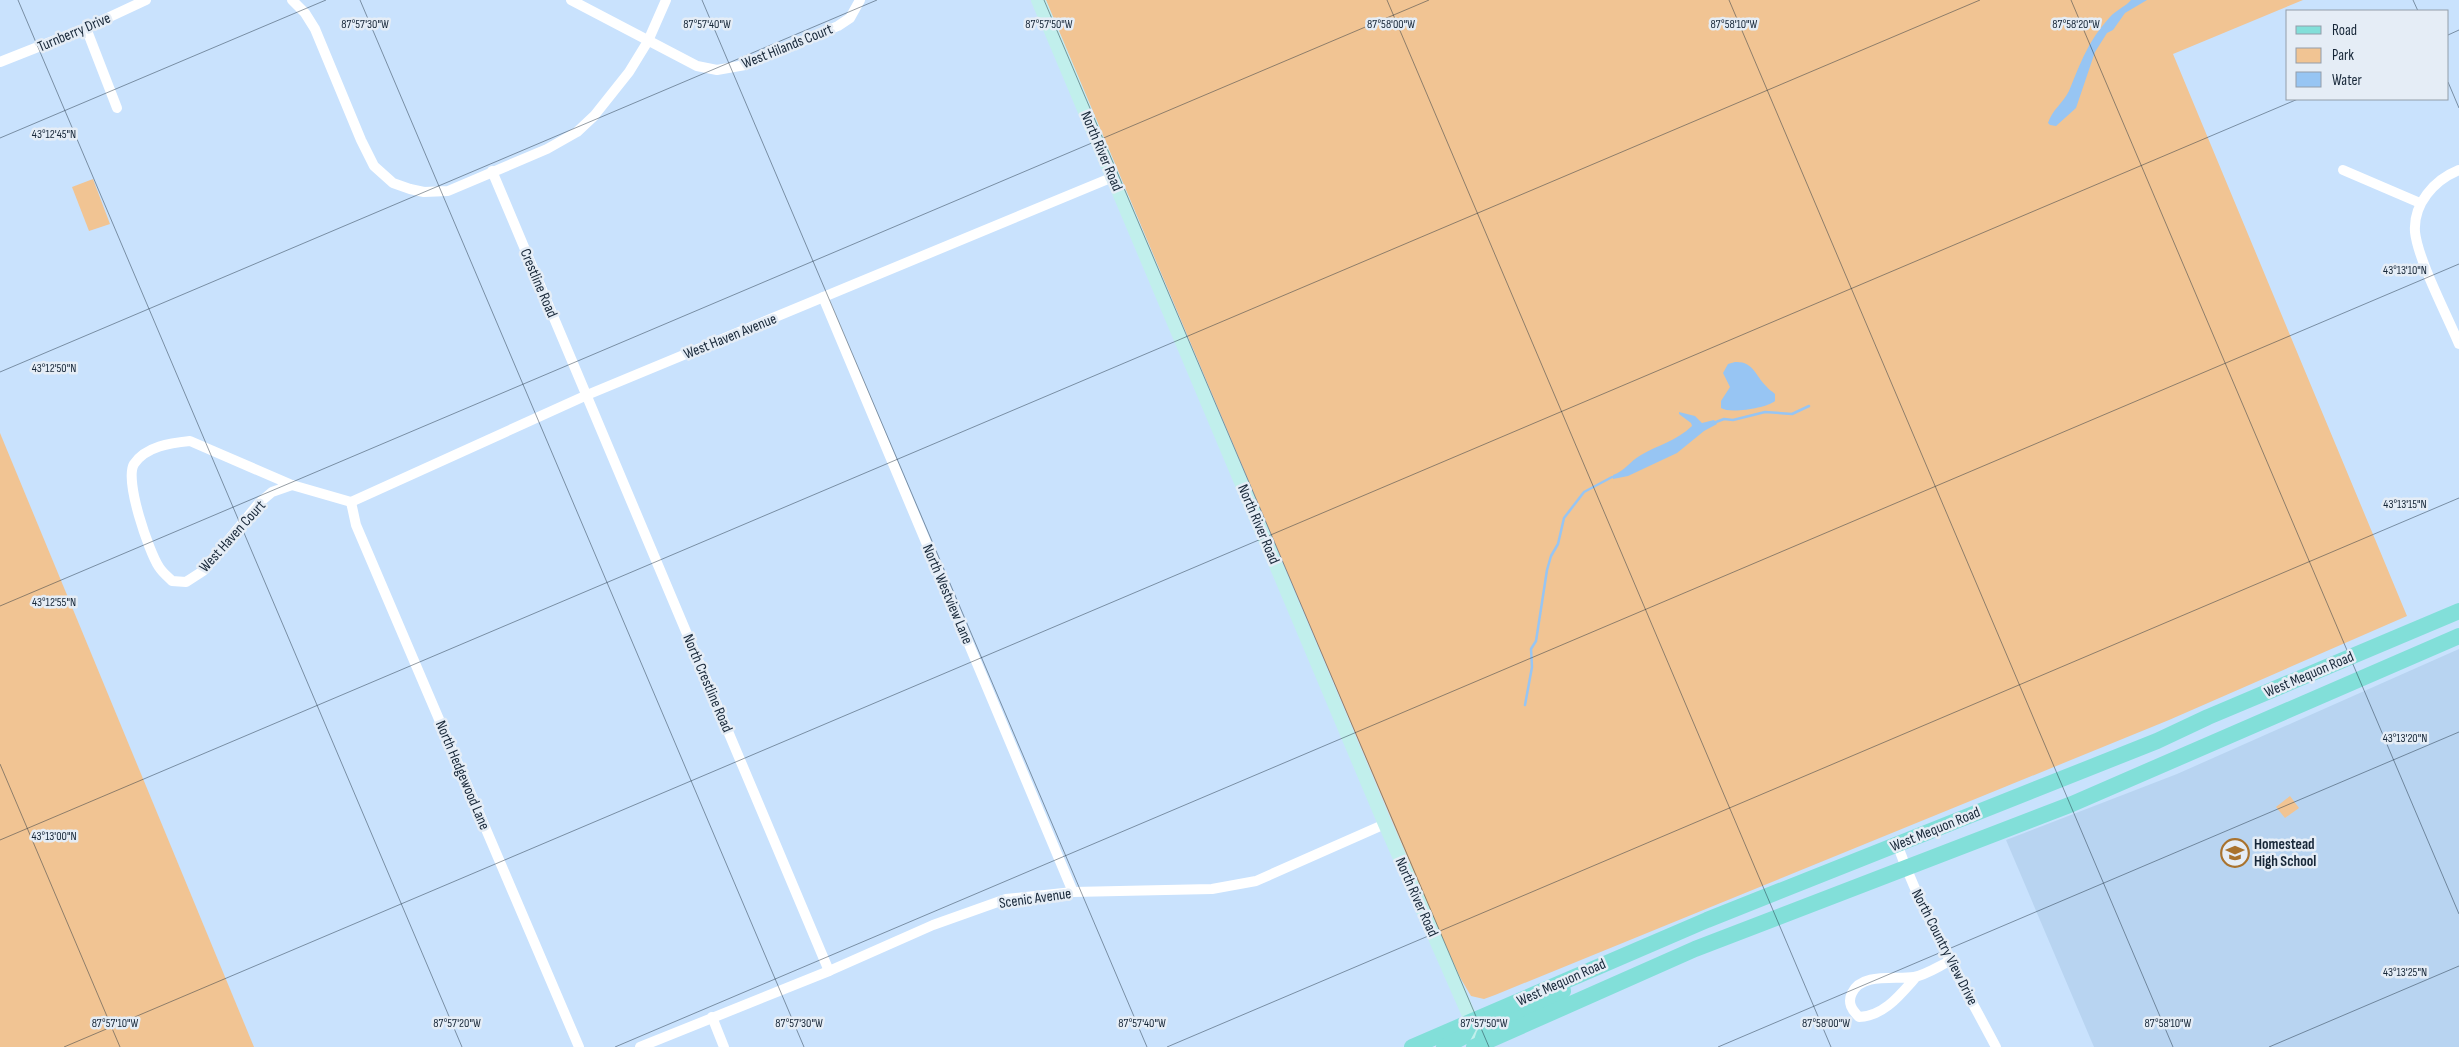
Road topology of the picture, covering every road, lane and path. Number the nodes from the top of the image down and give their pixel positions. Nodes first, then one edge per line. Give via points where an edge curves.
1 (146, 0) edge
2 (292, 0) edge
3 (571, 0) edge
4 (666, 0) edge
5 (860, 0) edge
6 (1038, 0) edge
7 (86, 28) junction
8 (648, 41) junction
9 (0, 62) edge
10 (117, 108) dead end
11 (2343, 170) dead end
12 (2459, 170) edge
13 (492, 172) junction
14 (1112, 177) junction
15 (2420, 203) junction
16 (823, 297) junction
17 (2459, 344) edge
18 (586, 395) junction
19 (292, 485) junction
20 (351, 502) junction
21 (2459, 611) edge
22 (2459, 636) edge
23 (1385, 824) junction
24 (1897, 844) junction
25 (1906, 868) junction
26 (1074, 892) junction
27 (1950, 961) junction
28 (829, 971) junction
29 (1581, 973) junction
30 (1916, 977) junction
31 (712, 1017) junction
32 (1471, 1022) junction
33 (1480, 1046) edge
34 (579, 1047) edge
35 (640, 1047) edge
36 (724, 1047) edge
37 (1412, 1047) edge
38 (1444, 1047) edge
39 (1996, 1047) edge

1 - 7 street, Turnberry Drive
2 - 13 street via 315,29 374,166 393,183 424,192 448,191
3 - 8 street, West Hilands Court
4 - 8 street
5 - 8 street, West Hilands Court via 850,18 838,26 745,65 717,70 697,66
6 - 14 street, North River Road
7 - 9 street, Turnberry Drive
7 - 10 street
8 - 13 street via 611,95 577,132 547,149
11 - 15 street
12 - 15 street via 2441,179
13 - 18 street, Crestline Road
14 - 16 street, West Haven Avenue
14 - 23 street, North River Road
15 - 17 street via 2415,230 2418,248
16 - 18 street, West Haven Avenue
16 - 26 street, North Westview Lane
18 - 20 street, West Haven Avenue
18 - 28 street, North Crestline Road
19 - 19 street, West Haven Court via 190,441 149,451 134,464 131,480 135,505 158,567 172,581 186,582 203,571 259,503 272,492
19 - 20 street, West Haven Court
20 - 34 street, North Hedgewood Lane via 356,525
21 - 24 main road, West Mequon Road via 2157,741
22 - 25 main road, West Mequon Road via 2072,804
23 - 26 street, Scenic Avenue via 1256,881 1212,888
23 - 32 street, North River Road
24 - 25 street, North Country View Drive
24 - 29 main road, West Mequon Road
25 - 27 street, North Country View Drive
25 - 33 main road, West Mequon Road via 1695,950
26 - 28 street, Scenic Avenue via 1006,899 933,925
27 - 30 street
27 - 39 street, North Country View Drive
28 - 31 street, Scenic Avenue
29 - 32 main road, West Mequon Road
29 - 33 main road via 1555,995 1492,1026
30 - 30 street via 1898,997 1871,1017 1859,1017 1851,1008 1850,998 1855,988 1867,982
31 - 35 street, Scenic Avenue
31 - 36 street
32 - 33 street, North River Road
32 - 37 main road, West Mequon Road
32 - 38 main road via 1464,1037

